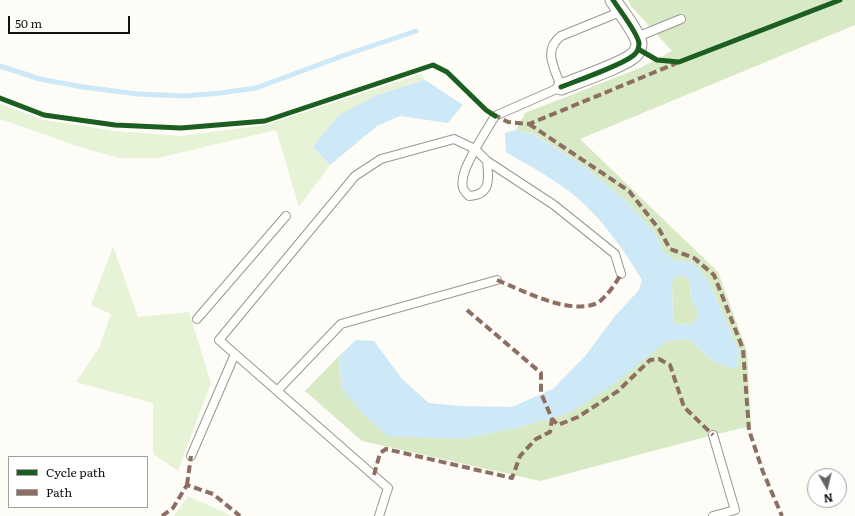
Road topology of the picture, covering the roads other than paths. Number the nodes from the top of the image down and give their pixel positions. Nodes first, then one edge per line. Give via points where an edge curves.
1 (617, 6) edge
2 (681, 19) dead end
3 (637, 37) junction
4 (561, 87) junction
5 (475, 149) junction
6 (487, 161) junction
7 (286, 216) dead end
8 (621, 274) dead end
9 (497, 280) dead end
10 (197, 319) dead end
11 (235, 354) junction
12 (277, 390) junction
13 (713, 435) dead end
14 (191, 456) dead end
15 (379, 516) edge
16 (713, 516) edge

1 - 3 street
1 - 4 lane via 555,40 551,58
2 - 3 lane
3 - 4 street via 638,49 630,58
4 - 5 lane via 495,116
5 - 6 lane
5 - 6 lane via 464,174 463,190 468,196 476,196 487,187
5 - 11 lane via 454,139 381,159 355,176 219,340
6 - 8 lane via 554,205 615,254
7 - 10 lane
9 - 12 lane via 341,324
11 - 12 lane
11 - 14 lane
12 - 15 lane via 388,488
13 - 16 lane via 735,510

